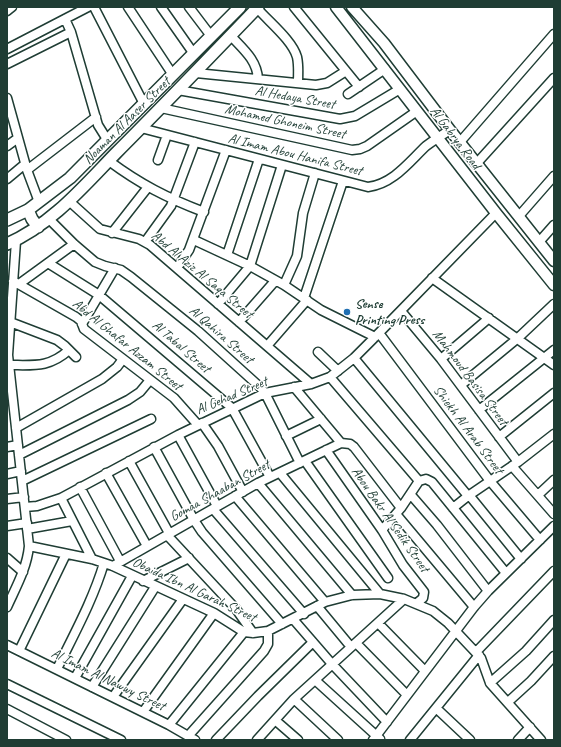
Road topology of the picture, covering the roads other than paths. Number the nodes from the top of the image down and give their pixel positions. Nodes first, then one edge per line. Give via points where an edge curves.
1 (12, 7) edge
2 (88, 7) edge
3 (94, 7) edge
4 (128, 7) edge
5 (161, 7) edge
6 (189, 7) edge
7 (294, 7) edge
8 (336, 7) edge
9 (352, 7) edge
10 (239, 8) edge
11 (257, 8) edge
12 (7, 11) edge
13 (248, 18) junction
14 (65, 19) junction
15 (71, 32) junction
16 (554, 34) edge
17 (211, 36) junction
18 (231, 36) junction
19 (7, 49) edge
20 (194, 54) junction
21 (7, 64) edge
22 (385, 69) junction
23 (346, 71) junction
24 (196, 72) junction
25 (173, 75) junction
26 (554, 78) edge
27 (258, 79) junction
28 (298, 83) junction
29 (359, 87) junction
30 (400, 89) junction
31 (178, 90) junction
32 (348, 94) dead end
33 (7, 98) edge
34 (144, 104) junction
35 (161, 108) junction
36 (417, 111) junction
37 (9, 112) edge
38 (96, 117) junction
39 (141, 128) junction
40 (450, 130) junction
41 (167, 135) junction
42 (18, 138) junction
43 (438, 138) junction
44 (108, 141) junction
45 (195, 142) junction
46 (460, 142) junction
47 (7, 146) edge
48 (226, 150) junction
49 (98, 151) junction
50 (259, 159) junction
51 (158, 160) dead end
52 (109, 161) junction
53 (477, 164) junction
54 (282, 165) junction
55 (26, 167) junction
56 (315, 173) junction
57 (554, 176) edge
58 (7, 179) edge
59 (343, 181) junction
60 (148, 187) junction
61 (174, 200) junction
62 (68, 202) junction
63 (39, 203) junction
64 (28, 210) junction
65 (204, 212) junction
66 (496, 213) junction
67 (519, 216) junction
68 (48, 219) junction
69 (7, 220) edge
70 (554, 225) edge
71 (38, 227) junction
72 (112, 233) junction
73 (194, 240) junction
74 (11, 242) edge
75 (145, 242) junction
76 (538, 242) junction
77 (74, 244) junction
78 (227, 255) junction
79 (554, 261) edge
80 (48, 263) junction
81 (250, 266) junction
82 (115, 268) junction
83 (177, 268) junction
84 (432, 278) junction
85 (276, 280) junction
86 (16, 282) junction
87 (284, 285) junction
88 (554, 285) edge
89 (99, 295) junction
90 (306, 299) junction
91 (218, 304) junction
92 (554, 304) edge
93 (401, 311) junction
94 (489, 318) junction
95 (10, 322) junction
96 (239, 322) junction
97 (82, 324) junction
98 (377, 336) junction
99 (518, 338) junction
100 (267, 346) junction
101 (69, 350) junction
102 (554, 350) edge
103 (318, 352) dead end
104 (7, 355) edge
105 (76, 357) dead end
106 (354, 358) junction
107 (441, 358) junction
108 (545, 358) junction
109 (123, 359) junction
110 (8, 365) junction
111 (554, 365) edge
112 (338, 371) junction
113 (330, 377) junction
114 (150, 380) junction
115 (311, 384) junction
116 (461, 385) junction
117 (294, 387) junction
118 (9, 392) edge
119 (265, 393) junction
120 (554, 393) edge
121 (232, 408) junction
122 (479, 410) junction
123 (10, 415) edge
124 (151, 419) dead end
125 (321, 419) junction
126 (200, 424) junction
127 (16, 428) junction
128 (554, 434) edge
129 (178, 435) junction
130 (286, 436) junction
131 (499, 436) junction
132 (341, 442) junction
133 (18, 445) junction
134 (7, 447) edge
135 (154, 447) junction
136 (326, 450) junction
137 (19, 455) junction
138 (129, 461) junction
139 (302, 462) junction
140 (515, 464) junction
141 (21, 471) junction
142 (106, 473) junction
143 (280, 473) junction
144 (7, 474) edge
145 (270, 477) junction
146 (22, 480) junction
147 (554, 480) edge
148 (419, 481) junction
149 (490, 481) junction
150 (258, 483) junction
151 (80, 487) junction
152 (243, 492) junction
153 (411, 495) junction
154 (468, 495) junction
155 (235, 496) junction
156 (538, 496) junction
157 (24, 497) junction
158 (61, 498) junction
159 (7, 499) edge
160 (25, 507) junction
161 (215, 508) junction
162 (454, 508) junction
163 (399, 511) junction
164 (554, 514) edge
165 (194, 520) junction
166 (72, 521) junction
167 (7, 526) edge
168 (27, 526) junction
169 (554, 526) edge
170 (382, 530) junction
171 (168, 534) junction
172 (540, 540) junction
173 (29, 546) junction
174 (147, 546) junction
175 (66, 554) junction
176 (189, 558) junction
177 (521, 558) junction
178 (7, 559) edge
179 (92, 559) junction
180 (120, 561) junction
181 (104, 563) junction
182 (112, 566) junction
183 (554, 571) edge
184 (23, 572) junction
185 (506, 573) junction
186 (132, 576) junction
187 (388, 578) dead end
188 (142, 581) junction
189 (155, 587) junction
190 (488, 591) junction
191 (380, 594) junction
192 (352, 595) junction
193 (404, 599) junction
194 (183, 600) junction
195 (417, 603) junction
196 (321, 604) junction
197 (7, 607) edge
198 (474, 608) junction
199 (214, 613) junction
200 (304, 614) junction
201 (293, 619) junction
202 (554, 620) edge
203 (378, 623) junction
204 (282, 624) junction
205 (456, 630) junction
206 (268, 631) junction
207 (244, 632) junction
208 (253, 634) junction
209 (313, 642) junction
210 (7, 645) edge
211 (354, 645) junction
212 (19, 651) junction
213 (477, 653) junction
214 (554, 656) edge
215 (332, 664) junction
216 (57, 669) junction
217 (425, 672) junction
218 (74, 678) junction
219 (315, 680) junction
220 (490, 683) junction
221 (7, 684) edge
222 (92, 687) junction
223 (407, 695) junction
224 (113, 697) junction
225 (294, 699) junction
226 (508, 702) junction
227 (436, 708) junction
228 (7, 709) edge
229 (143, 712) junction
230 (275, 720) junction
231 (387, 722) junction
232 (169, 724) junction
233 (530, 727) junction
234 (192, 738) edge
235 (260, 739) edge
236 (377, 739) edge
237 (66, 740) edge
238 (121, 740) edge
239 (216, 740) edge
240 (298, 740) edge
241 (338, 740) edge
242 (410, 740) edge
243 (470, 740) edge
244 (518, 740) edge
245 (541, 740) edge

1 - 12 street
2 - 14 street
3 - 34 street
4 - 25 street
5 - 20 street
6 - 17 street
7 - 23 street
8 - 22 street, Al Gabrya Road
9 - 40 street, Al Gabrya Road
10 - 13 main road
10 - 17 main road, Noaman Al Aaser Street
11 - 13 main road, Noaman Al Aaser Street
11 - 28 street via 292,46 297,57
13 - 18 main road, Noaman Al Aaser Street
14 - 15 street
14 - 19 street
15 - 21 street
15 - 38 street
16 - 46 street
17 - 20 main road, Noaman Al Aaser Street
18 - 24 main road, Noaman Al Aaser Street
18 - 27 street via 256,65
20 - 25 main road, Noaman Al Aaser Street
22 - 29 street
22 - 30 street, Al Gabrya Road
23 - 28 street via 321,84
23 - 29 street
24 - 27 street
24 - 31 main road, Noaman Al Aaser Street
25 - 34 main road, Noaman Al Aaser Street
26 - 53 street
27 - 28 street
29 - 32 street
30 - 31 street, Al Hedaya Street via 356,116 340,119
30 - 36 street, Al Gabrya Road
31 - 35 main road, Noaman Al Aaser Street
33 - 37 street
34 - 44 main road, Noaman Al Aaser Street
35 - 36 street, Mohamed Ghoneim Street via 352,150 367,146
35 - 39 main road, Noaman Al Aaser Street
36 - 43 street, Al Gabrya Road
37 - 42 street
38 - 44 street
38 - 55 street
39 - 41 street, Al Imam Abou Hanifa Street
39 - 52 main road, Noaman Al Aaser Street
40 - 43 street, Al Imam Abou Hanifa Street
40 - 46 street, Al Gabrya Road
41 - 45 street, Al Imam Abou Hanifa Street
41 - 51 street
42 - 47 street
42 - 55 street
43 - 59 street, Al Imam Abou Hanifa Street via 407,166 383,183 368,187
43 - 66 street, Al Gabrya Road
44 - 49 main road, Noaman Al Aaser Street
45 - 48 street, Al Imam Abou Hanifa Street
45 - 61 street
46 - 53 street, Al Gabrya Road
48 - 50 street, Al Imam Abou Hanifa Street
48 - 65 street
49 - 52 main road
49 - 63 main road, Noaman Al Aaser Street
50 - 54 street, Al Imam Abou Hanifa Street
50 - 78 street
52 - 60 street
52 - 62 main road, Noaman Al Aaser Street
53 - 67 street, Al Gabrya Road
54 - 56 street, Al Imam Abou Hanifa Street
54 - 81 street
55 - 58 street
55 - 63 street
56 - 59 street, Al Imam Abou Hanifa Street
56 - 87 street via 303,213 298,251
57 - 67 street
59 - 90 street
60 - 61 street
60 - 72 street
61 - 65 street
61 - 75 street
62 - 68 main road, Noaman Al Aaser Street
62 - 72 street, Abd Al Aziz Al Saqa Street via 95,226
63 - 64 main road, Noaman Al Aaser Street
63 - 68 main road
64 - 69 main road, Noaman Al Aaser Street
64 - 71 main road
65 - 73 street
66 - 84 street, Al Gehad Street
66 - 88 street, Al Gabrya Road
67 - 76 street, Al Gabrya Road
68 - 71 main road, Noaman Al Aaser Street
68 - 77 street, Al Qahira Street
70 - 76 street
71 - 74 main road, Noaman Al Aaser Street
72 - 75 street, Abd Al Aziz Al Saqa Street
73 - 78 street
73 - 83 street
74 - 86 street
75 - 83 street, Abd Al Aziz Al Saqa Street
76 - 79 street, Al Gabrya Road
77 - 80 street
77 - 82 street, Al Qahira Street via 95,262
78 - 81 street
80 - 86 street
80 - 89 street, Al Tabal Street
81 - 85 street
81 - 91 street
82 - 89 street
82 - 119 street, Al Qahira Street via 131,277 198,331
83 - 91 street, Abd Al Aziz Al Saqa Street
84 - 93 street, Al Gehad Street
84 - 94 street
85 - 87 street
85 - 96 street
86 - 95 street
86 - 97 street, Abd Al Ghafar Azzam Street via 76,317
87 - 90 street
89 - 97 street
89 - 121 street, Al Tabal Street
90 - 98 street via 338,319
90 - 100 street
91 - 96 street, Abd Al Aziz Al Saqa Street
92 - 99 street
93 - 98 street, Al Gehad Street
93 - 107 street, Mahmoud Basisa Street
94 - 99 street
94 - 107 street
95 - 101 street via 57,340
95 - 104 street
96 - 100 street, Abd Al Aziz Al Saqa Street
97 - 109 street, Abd Al Ghafar Azzam Street via 86,331
98 - 106 street, Al Gehad Street
98 - 149 street, Shiekh Al Arab Street
99 - 108 street
99 - 116 street
100 - 115 street, Abd Al Aziz Al Saqa Street
101 - 105 street
101 - 110 street via 48,364
102 - 108 street
103 - 112 street
104 - 110 street
106 - 112 street, Al Gehad Street
106 - 154 street
107 - 116 street, Mahmoud Basisa Street
108 - 111 street
108 - 122 street
109 - 114 street, Abd Al Ghafar Azzam Street
109 - 127 street via 102,379
110 - 118 street
112 - 113 street, Al Gehad Street
113 - 115 street, Al Gehad Street
113 - 148 street
114 - 126 street, Abd Al Ghafar Azzam Street via 174,398
114 - 137 street via 140,392 128,400
115 - 117 street, Al Gehad Street
116 - 122 street, Mahmoud Basisa Street
117 - 119 street, Al Gehad Street
117 - 125 street
118 - 123 street
119 - 121 street, Al Gehad Street
119 - 130 street, Al Qahira Street
120 - 131 street
121 - 126 street, Al Gehad Street
121 - 145 street, Al Tabal Street
122 - 131 street, Mahmoud Basisa Street
123 - 127 street
124 - 146 street
125 - 130 street
125 - 132 street
126 - 129 street, Al Gehad Street
126 - 152 street, Abd Al Ghafar Azzam Street via 218,446
127 - 133 street
128 - 140 street
129 - 135 street, Al Gehad Street
129 - 161 street
130 - 139 street, Al Qahira Street
131 - 140 street, Mahmoud Basisa Street
132 - 136 street, Gomaa Shaaban Street
132 - 163 street via 354,447
133 - 134 street
133 - 137 street
135 - 138 street, Al Gehad Street
135 - 165 street
136 - 139 street, Gomaa Shaaban Street
136 - 170 street, Abou Bakr Al Sedik Street
137 - 141 street
138 - 142 street, Al Gehad Street
138 - 171 street
139 - 143 street, Gomaa Shaaban Street
139 - 187 street, Al Qahira Street
140 - 149 street
140 - 156 street, Mahmoud Basisa Street
141 - 144 street
141 - 146 street
142 - 151 street, Al Gehad Street
142 - 174 street
143 - 145 street, Gomaa Shaaban Street
143 - 191 street
145 - 150 street, Gomaa Shaaban Street
146 - 157 street
147 - 156 street
148 - 153 street
148 - 162 street via 426,479 432,482
149 - 154 street
149 - 172 street, Shiekh Al Arab Street
150 - 152 street, Gomaa Shaaban Street
150 - 192 street
151 - 158 street, Al Gehad Street
151 - 180 street
152 - 155 street, Gomaa Shaaban Street
153 - 163 street
153 - 190 street
154 - 162 street
154 - 177 street
155 - 161 street, Gomaa Shaaban Street
155 - 196 street
156 - 164 street, Mahmoud Basisa Street
157 - 159 street
157 - 160 street
158 - 160 street, Al Gehad Street
158 - 166 street
160 - 168 street
161 - 165 street, Gomaa Shaaban Street
161 - 200 street
162 - 185 street
163 - 170 street
163 - 198 street
165 - 171 street, Gomaa Shaaban Street
165 - 204 street via 211,544
166 - 168 street
166 - 179 street
167 - 168 street
168 - 173 street
169 - 172 street
170 - 195 street, Abou Bakr Al Sedik Street via 403,565 424,592 423,598
171 - 174 street, Gomaa Shaaban Street
171 - 176 street
172 - 177 street
173 - 175 street, Obaida Ibn Al Garah Street
173 - 184 street
174 - 180 street, Gomaa Shaaban Street
175 - 179 street, Obaida Ibn Al Garah Street
175 - 212 street
176 - 188 street
176 - 208 street via 236,609
177 - 185 street
178 - 184 street
179 - 181 street, Obaida Ibn Al Garah Street
180 - 182 street, Gomaa Shaaban Street
181 - 182 street, Obaida Ibn Al Garah Street
181 - 216 street via 91,599
182 - 186 street, Obaida Ibn Al Garah Street
183 - 213 street
184 - 197 street
185 - 190 street
186 - 188 street, Obaida Ibn Al Garah Street
186 - 218 street
188 - 189 street, Obaida Ibn Al Garah Street
189 - 194 street, Obaida Ibn Al Garah Street
189 - 222 street
190 - 198 street
191 - 192 street, Obaida Ibn Al Garah Street
191 - 193 street, Obaida Ibn Al Garah Street
192 - 196 street, Obaida Ibn Al Garah Street
193 - 195 street, Obaida Ibn Al Garah Street
193 - 203 street
194 - 199 street, Obaida Ibn Al Garah Street
194 - 224 street
195 - 205 street, Obaida Ibn Al Garah Street
196 - 200 street, Obaida Ibn Al Garah Street
196 - 211 street
198 - 205 street
199 - 207 street, Obaida Ibn Al Garah Street
199 - 229 street
200 - 201 street, Obaida Ibn Al Garah Street
201 - 204 street, Obaida Ibn Al Garah Street
201 - 209 street
202 - 220 street via 526,651
203 - 211 street
203 - 217 street
204 - 206 street, Obaida Ibn Al Garah Street
205 - 213 street, Obaida Ibn Al Garah Street
205 - 217 street
206 - 208 street, Obaida Ibn Al Garah Street
206 - 234 street via 268,644 264,651
207 - 208 street, Obaida Ibn Al Garah Street
207 - 232 street
209 - 215 street
209 - 239 street
210 - 212 street, Al Imam Al Nawwy Street
211 - 215 street
211 - 223 street
212 - 216 street, Al Imam Al Nawwy Street
213 - 220 street, Obaida Ibn Al Garah Street via 484,662
213 - 227 street
214 - 226 street
215 - 219 street
215 - 231 street
216 - 218 street, Al Imam Al Nawwy Street
217 - 223 street
218 - 222 street, Al Imam Al Nawwy Street
219 - 225 street
219 - 236 street
220 - 226 street, Obaida Ibn Al Garah Street
221 - 238 street
222 - 224 street, Al Imam Al Nawwy Street
223 - 231 street
224 - 229 street, Al Imam Al Nawwy Street
225 - 230 street
225 - 241 street
226 - 233 street, Obaida Ibn Al Garah Street
227 - 242 street
227 - 243 street
228 - 237 street
229 - 232 street, Al Imam Al Nawwy Street
230 - 235 street
230 - 240 street
231 - 236 street
232 - 234 street, Al Imam Al Nawwy Street
233 - 244 street
233 - 245 street, Obaida Ibn Al Garah Street

